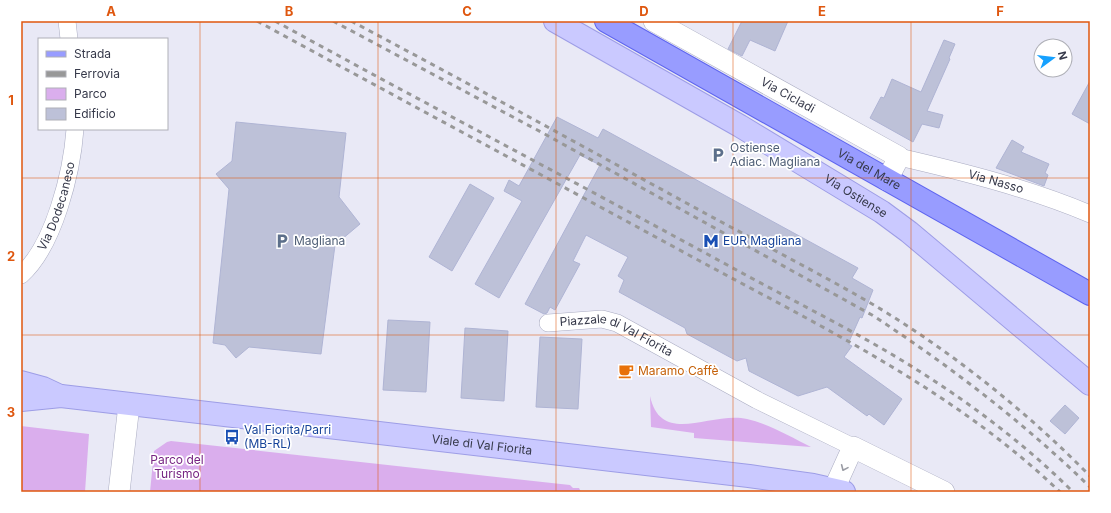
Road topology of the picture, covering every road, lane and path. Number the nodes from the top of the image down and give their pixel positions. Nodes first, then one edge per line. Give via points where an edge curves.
1 (67, 21) edge
2 (555, 21) edge
3 (606, 21) edge
4 (654, 21) edge
5 (69, 38) edge
6 (75, 130) edge
7 (899, 156) junction
8 (887, 180) junction
9 (1090, 214) edge
10 (21, 274) edge
11 (1090, 294) edge
12 (548, 323) dead end
13 (21, 382) edge
14 (1090, 384) edge
15 (61, 396) junction
16 (21, 400) edge
17 (129, 405) junction
18 (853, 447) junction
19 (839, 491) edge
20 (119, 492) edge
21 (944, 492) edge

1 - 5 street
2 - 14 main road, Via Ostiense via 740,126 882,212
3 - 8 main road, Via del Mare
4 - 7 street, Via Cicladi
6 - 10 street, Via Dodecaneso via 70,168 51,228 39,255
7 - 8 street
7 - 9 street, Via Nasso via 1048,196
8 - 11 main road, Via del Mare
12 - 18 street, Piazzale di Val Fiorita via 602,319 618,322 757,400
13 - 15 main road
15 - 16 main road
15 - 17 main road, Viale di Val Fiorita
17 - 19 main road, Viale di Val Fiorita via 771,478
17 - 20 street
18 -> 19 street, Viale di Val Fiorita
18 - 21 street

